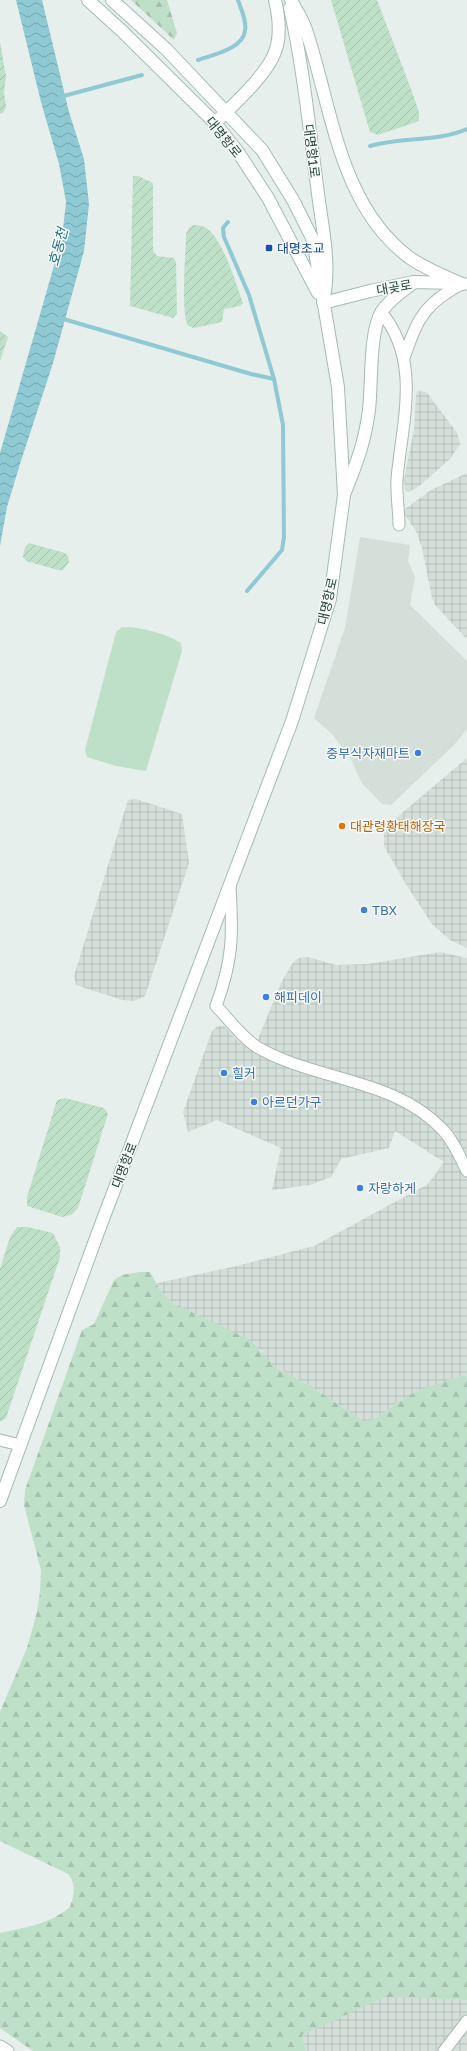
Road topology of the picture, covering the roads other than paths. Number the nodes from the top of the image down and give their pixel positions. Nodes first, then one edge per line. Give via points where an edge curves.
1 (88, 0) edge
2 (112, 0) edge
3 (275, 0) edge
4 (290, 0) edge
5 (227, 111) junction
6 (215, 123) junction
7 (414, 282) junction
8 (465, 284) edge
9 (323, 303) junction
10 (382, 312) junction
11 (404, 358) junction
12 (344, 495) junction
13 (398, 525) dead end
14 (230, 886) junction
15 (467, 1171) edge
16 (0, 1440) edge
17 (20, 1445) junction
18 (0, 1501) edge
19 (467, 2021) edge
20 (0, 2046) edge
21 (8, 2051) edge
22 (444, 2051) edge

1 - 6 main road, 대명항로
2 - 5 main road, 대명항로 via 166,49
3 - 5 main road via 279,39 275,54 256,80
4 - 8 main road via 306,28 344,161 361,199 382,230 410,257 431,270
4 - 9 main road, 대명항1로 via 327,273
5 - 6 main road
5 - 9 main road, 대명항로 via 262,150 294,200 313,240
6 - 9 main road, 대명항로 via 238,152 268,198
7 - 8 main road, 대곶로
7 - 9 main road, 대곶로
7 - 10 main road
8 - 11 street via 433,302 423,312
9 - 12 main road, 대명항로 via 338,388
10 - 11 street via 392,324
10 - 12 main road via 375,334 369,409 362,450
11 - 13 street via 407,389 397,482
12 - 14 main road, 대명항로 via 330,599 292,721
14 - 15 street, 대명항로 via 232,942 228,972 216,1006 246,1038 270,1054 370,1088 422,1112 443,1129
14 - 17 main road, 대명항로
16 - 17 street
17 - 18 main road, 대명항로
19 - 22 street
20 - 21 street

